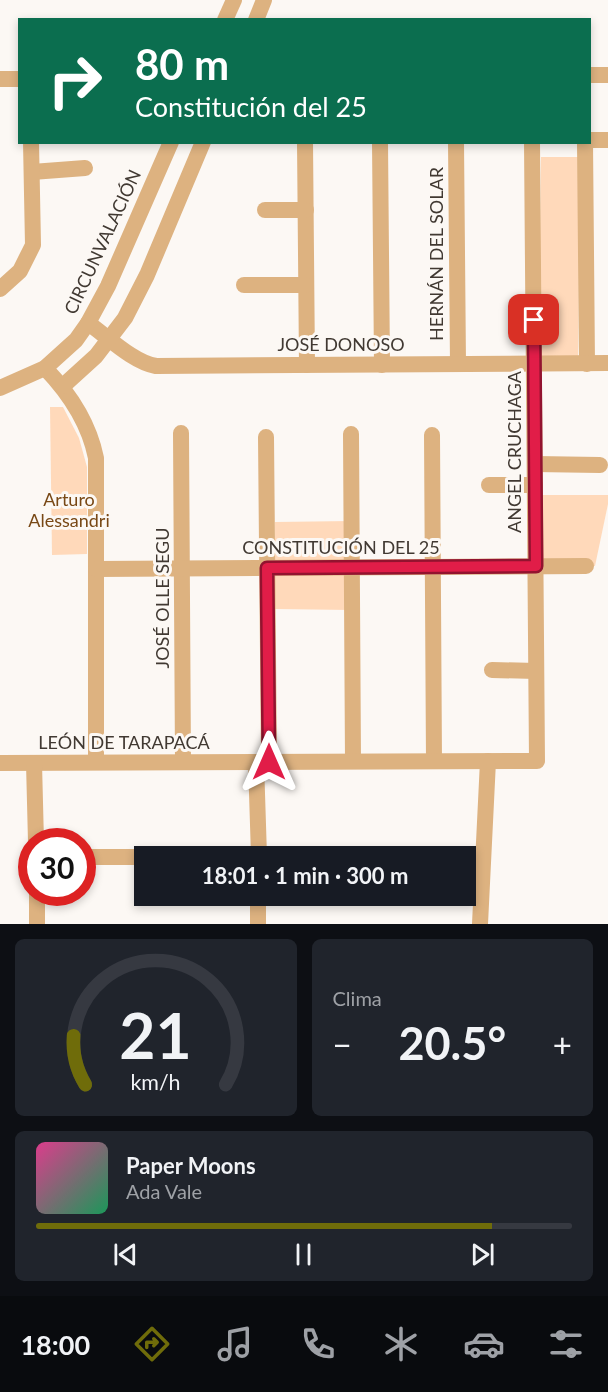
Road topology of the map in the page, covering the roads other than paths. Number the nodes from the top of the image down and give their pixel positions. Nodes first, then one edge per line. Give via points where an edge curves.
1 (234, 0) edge
2 (264, 0) edge
3 (226, 18) edge
4 (256, 18) edge
5 (591, 75) edge
6 (608, 75) edge
7 (0, 79) edge
8 (18, 79) edge
9 (591, 140) edge
10 (608, 140) edge
11 (31, 144) edge
12 (170, 144) edge
13 (201, 144) edge
14 (305, 144) edge
15 (380, 144) edge
16 (456, 144) edge
17 (532, 144) edge
18 (585, 144) edge
19 (86, 168) dead end
20 (32, 172) junction
21 (265, 210) dead end
22 (306, 210) junction
23 (244, 285) dead end
24 (306, 285) junction
25 (0, 289) edge
26 (88, 323) junction
27 (111, 338) junction
28 (608, 363) edge
29 (382, 364) junction
30 (458, 364) junction
31 (534, 364) junction
32 (587, 364) junction
33 (307, 365) junction
34 (45, 368) junction
35 (63, 386) junction
36 (0, 388) edge
37 (181, 433) dead end
38 (351, 434) dead end
39 (432, 435) dead end
40 (266, 437) dead end
41 (535, 464) junction
42 (600, 465) dead end
43 (489, 485) dead end
44 (535, 485) junction
45 (536, 566) junction
46 (586, 566) dead end
47 (352, 567) junction
48 (432, 567) junction
49 (182, 568) junction
50 (267, 568) junction
51 (96, 569) junction
52 (492, 670) dead end
53 (536, 670) junction
54 (96, 761) junction
55 (353, 761) junction
56 (434, 761) junction
57 (488, 761) junction
58 (537, 761) joint
59 (183, 762) junction
60 (262, 762) junction
61 (0, 763) edge
62 (34, 763) junction
63 (36, 828) edge
64 (259, 846) edge
65 (96, 857) edge
66 (134, 857) edge
67 (476, 860) edge
68 (483, 860) junction
69 (37, 906) edge
70 (258, 906) edge
71 (37, 924) edge
72 (258, 924) edge
73 (480, 924) edge

1 - 3 street
2 - 4 street
5 - 6 street
7 - 8 street
9 - 10 street
11 - 20 street
12 - 26 street, CIRCUNVALACIÓN
13 - 27 street via 137,297
14 - 22 street
15 - 29 street
16 - 30 street, HERNÁN DEL SOLAR
17 - 31 street, ANGEL CRUCHAGA
18 - 32 street
19 - 20 street
20 - 25 street via 33,245 20,271
21 - 22 street
22 - 24 street
23 - 24 street
24 - 33 street
26 - 27 street, JOSÉ DONOSO
26 - 34 street, CIRCUNVALACIÓN via 76,340
27 - 33 street, JOSÉ DONOSO via 133,357 156,366
27 - 35 street
28 - 32 street, JOSÉ DONOSO
29 - 30 street, JOSÉ DONOSO
29 - 33 street, JOSÉ DONOSO
30 - 31 street, JOSÉ DONOSO
31 - 32 street, JOSÉ DONOSO
31 - 41 street, ANGEL CRUCHAGA
34 - 35 street
34 - 36 street, CIRCUNVALACIÓN
35 - 51 street via 92,438 96,458
37 - 49 street, JOSÉ OLLE SEGU
38 - 47 street
39 - 48 street
40 - 50 street
41 - 42 street
41 - 44 street, ANGEL CRUCHAGA
43 - 44 street
44 - 45 street, ANGEL CRUCHAGA
45 - 46 street, CONSTITUCIÓN DEL 25
45 - 48 street, CONSTITUCIÓN DEL 25
45 - 53 street, ANGEL CRUCHAGA
47 - 48 street, CONSTITUCIÓN DEL 25
47 - 50 street, CONSTITUCIÓN DEL 25
47 - 55 street
48 - 56 street
49 - 50 street, CONSTITUCIÓN DEL 25
49 - 51 street, CONSTITUCIÓN DEL 25
49 - 59 street, JOSÉ OLLE SEGU
50 - 60 street
51 - 54 street
52 - 53 street
53 - 58 street, ANGEL CRUCHAGA
54 - 59 street, LEÓN DE TARAPACÁ
54 - 62 street, LEÓN DE TARAPACÁ
55 - 56 street, LEÓN DE TARAPACÁ
55 - 60 street, LEÓN DE TARAPACÁ
56 - 57 street, LEÓN DE TARAPACÁ
57 - 58 street, LEÓN DE TARAPACÁ
57 - 68 street
59 - 60 street, LEÓN DE TARAPACÁ
60 - 64 street
61 - 62 street, LEÓN DE TARAPACÁ
62 - 63 street
65 - 66 street
67 - 68 street
68 - 73 street
69 - 71 street
70 - 72 street

